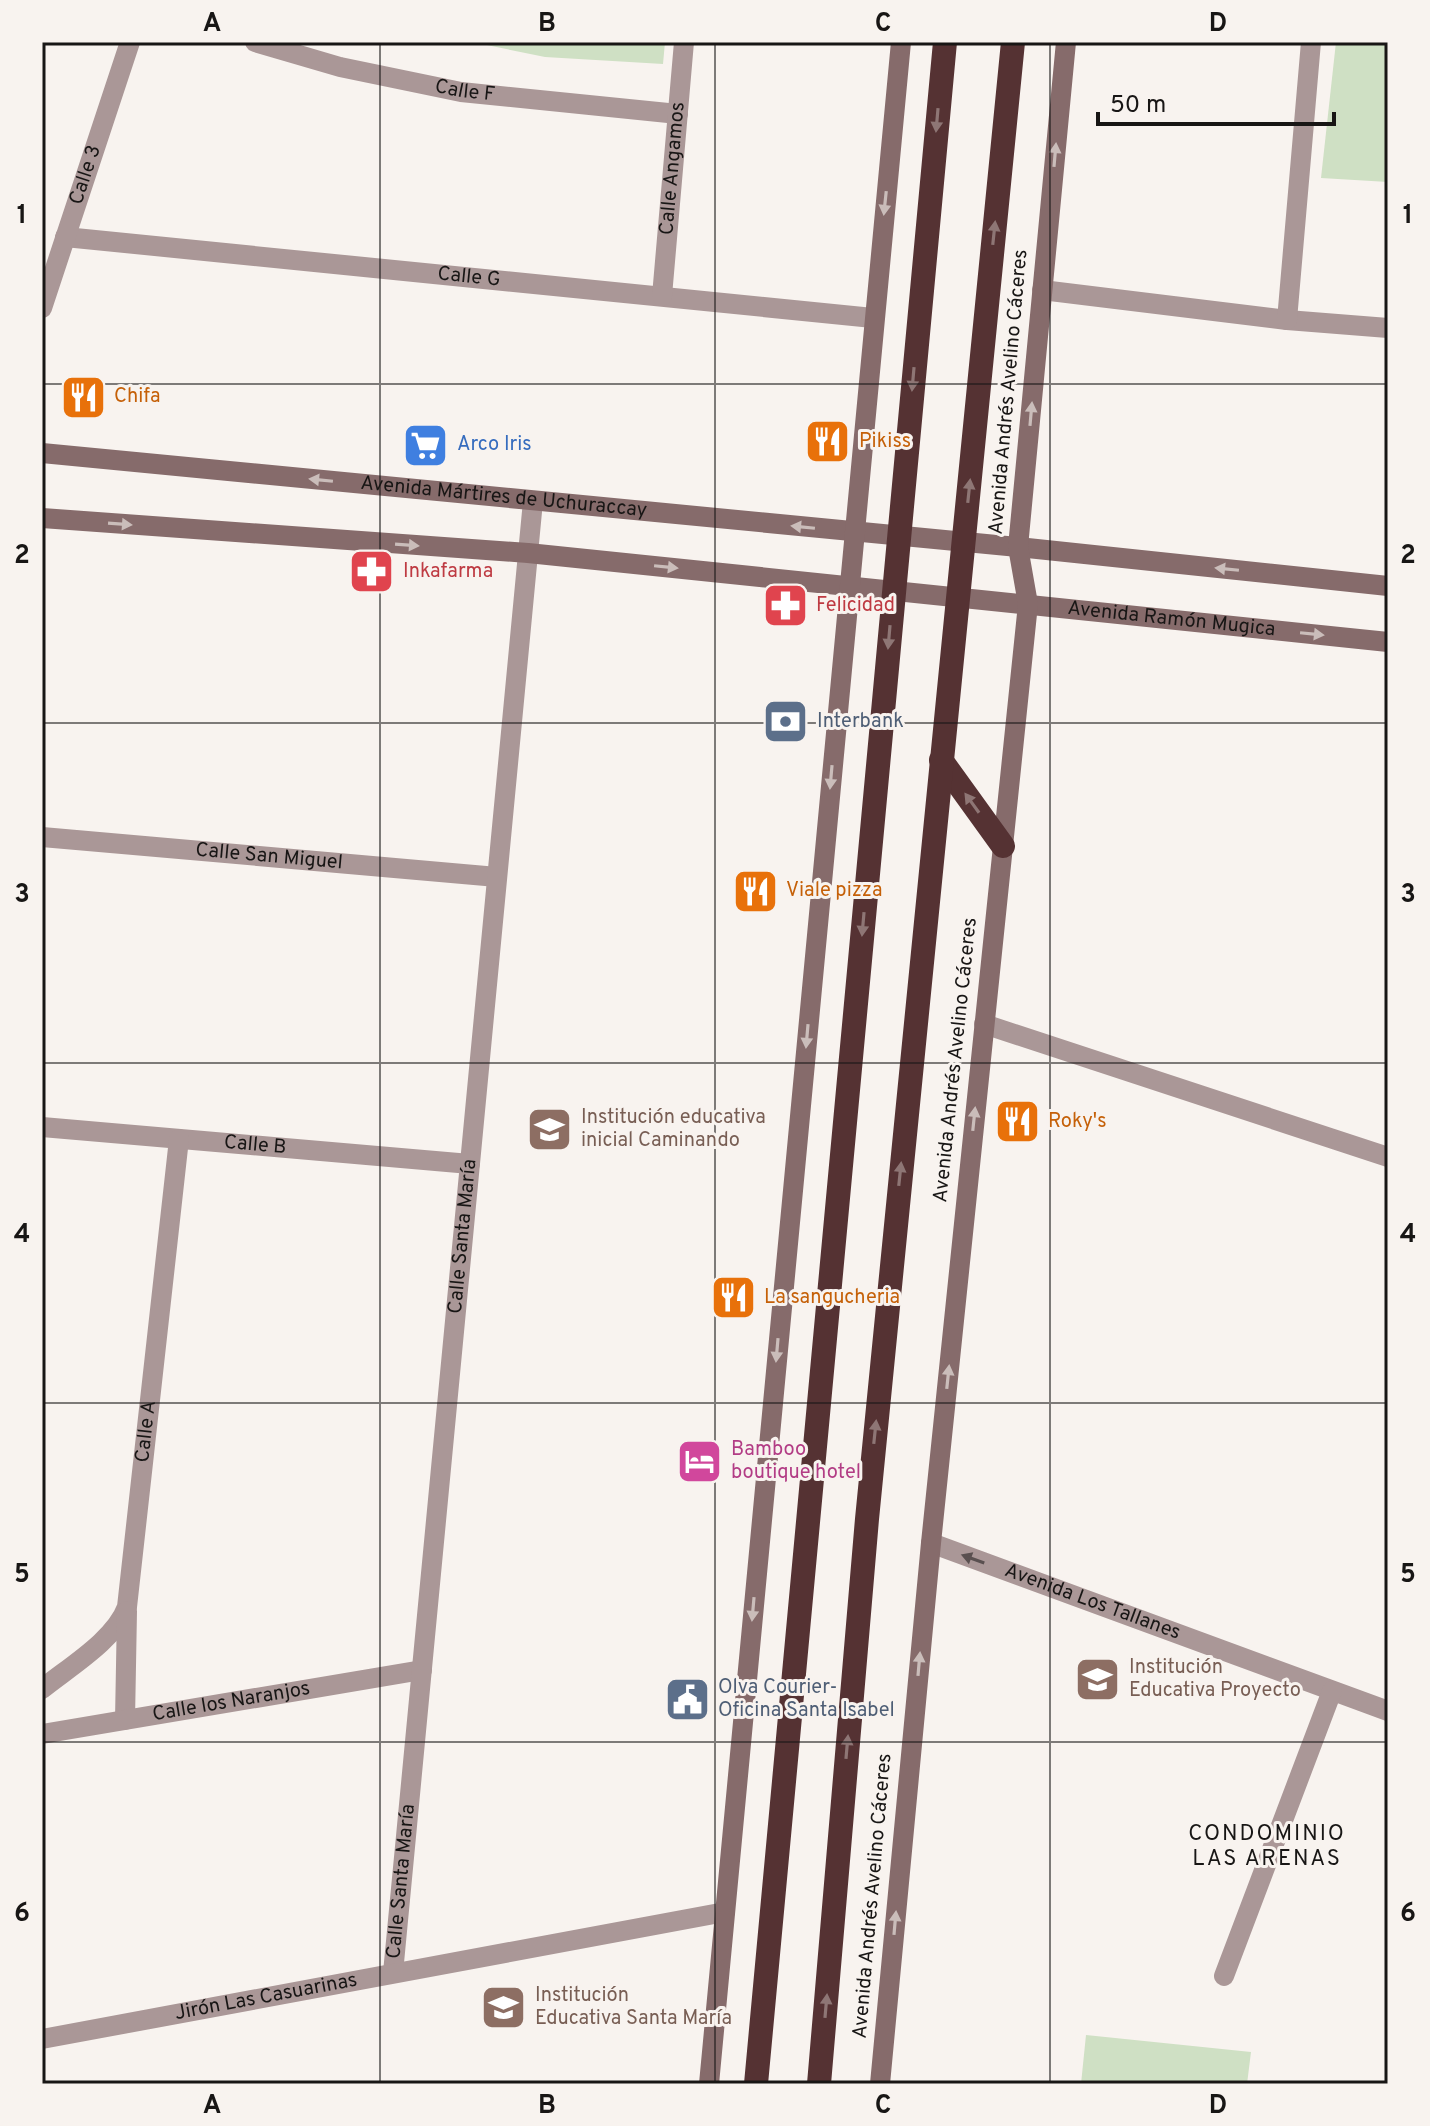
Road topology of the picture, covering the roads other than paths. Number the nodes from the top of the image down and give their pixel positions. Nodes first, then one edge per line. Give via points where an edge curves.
1 (130, 42) edge
2 (255, 42) edge
3 (684, 42) edge
4 (901, 42) edge
5 (945, 42) edge
6 (1013, 42) edge
7 (1066, 42) edge
8 (1311, 42) edge
9 (678, 114) junction
10 (65, 237) junction
11 (1042, 290) junction
12 (662, 296) junction
13 (42, 308) edge
14 (873, 318) junction
15 (1287, 320) junction
16 (1388, 328) edge
17 (42, 453) edge
18 (533, 501) junction
19 (42, 518) edge
20 (853, 532) junction
21 (899, 536) junction
22 (964, 542) junction
23 (1018, 547) junction
24 (528, 553) junction
25 (848, 585) junction
26 (1388, 586) edge
27 (894, 590) junction
28 (956, 597) junction
29 (1028, 604) junction
30 (1388, 642) edge
31 (941, 760) junction
32 (42, 837) edge
33 (1003, 846) junction
34 (497, 877) junction
35 (984, 1024) junction
36 (42, 1127) edge
37 (179, 1139) junction
38 (1388, 1157) edge
39 (470, 1164) junction
40 (931, 1543) junction
41 (127, 1607) junction
42 (422, 1670) junction
43 (42, 1689) edge
44 (1332, 1691) junction
45 (1388, 1710) edge
46 (125, 1720) junction
47 (42, 1734) edge
48 (725, 1912) junction
49 (393, 1973) junction
50 (1224, 1976) dead end
51 (42, 2039) edge
52 (709, 2084) edge
53 (756, 2084) edge
54 (819, 2084) edge
55 (880, 2084) edge

1 - 10 street, Calle 3
2 - 9 street, Calle F via 340,67 461,92
3 - 9 street, Calle Angamos
4 -> 14 street
5 -> 21 highway
22 -> 6 highway, Avenida Andrés Avelino Cáceres
11 -> 7 street, Avenida Andrés Avelino Cáceres
8 - 15 street
9 - 12 street, Calle Angamos
10 - 12 street, Calle G
10 - 13 street, Calle 3
11 - 15 street
23 -> 11 street, Avenida Andrés Avelino Cáceres
12 - 14 street, Calle G
14 - 20 street
15 - 16 street
18 -> 17 street, Avenida Mártires de Uchuraccay
20 -> 18 street, Avenida Mártires de Uchuraccay
18 - 24 street, Calle Santa María
19 -> 24 street
20 - 21 street, Avenida Mártires de Uchuraccay
20 - 25 street
21 - 22 street, Avenida Mártires de Uchuraccay
21 - 27 highway
22 - 23 street
22 - 28 highway, Avenida Andrés Avelino Cáceres
26 -> 23 street
23 - 29 street, Avenida Andrés Avelino Cáceres
24 -> 25 street
24 - 34 street, Calle Santa María
25 - 27 street
25 -> 48 street
27 - 28 street
27 -> 53 highway
28 - 29 street, Avenida Ramón Mugica
28 - 31 highway, Avenida Andrés Avelino Cáceres
29 -> 30 street, Avenida Ramón Mugica
29 - 33 street, Avenida Andrés Avelino Cáceres
33 -> 31 highway
54 -> 31 highway, Avenida Andrés Avelino Cáceres via 867,1519
32 - 34 street, Calle San Miguel
33 - 35 street, Avenida Andrés Avelino Cáceres
34 - 39 street, Calle Santa María
35 - 38 street
40 -> 35 street, Avenida Andrés Avelino Cáceres
36 - 37 street, Calle B
37 - 39 street, Calle B
37 - 41 street, Calle A
39 - 42 street, Calle Santa María
44 -> 40 street, Avenida Los Tallanes
55 -> 40 street, Avenida Andrés Avelino Cáceres
41 - 43 street, Calle A via 112,1632
41 - 46 street
42 - 46 street, Calle los Naranjos
42 - 49 street, Calle Santa María
44 - 45 street, Avenida Los Tallanes
44 - 50 street
46 - 47 street, Calle los Naranjos
48 - 49 street, Jirón Las Casuarinas
48 - 52 street
49 - 51 street, Jirón Las Casuarinas

